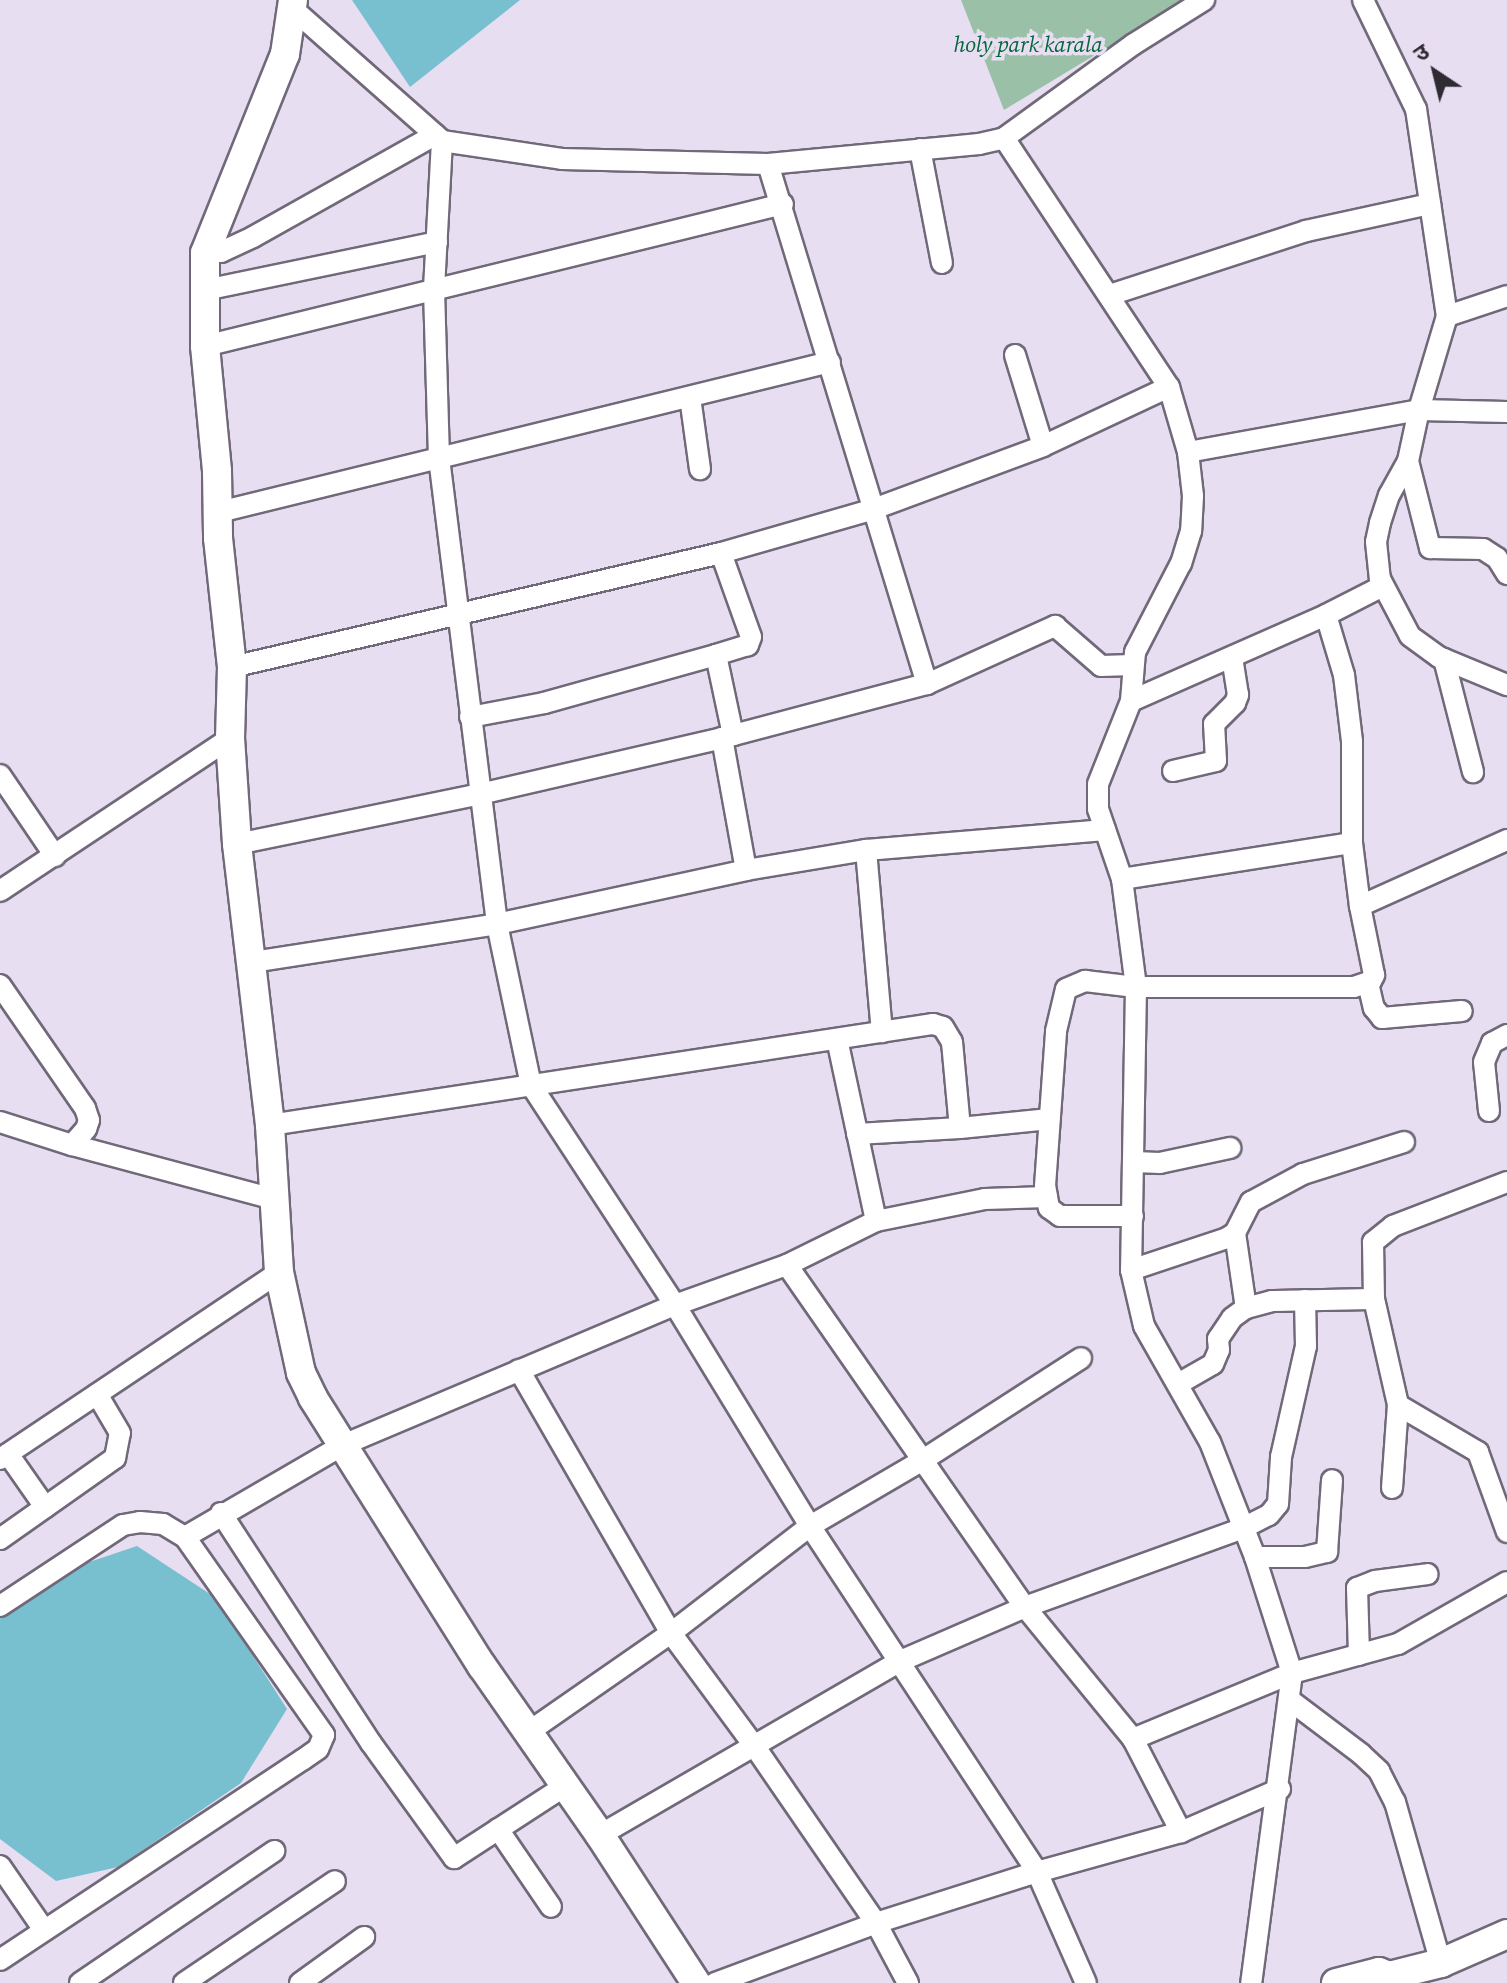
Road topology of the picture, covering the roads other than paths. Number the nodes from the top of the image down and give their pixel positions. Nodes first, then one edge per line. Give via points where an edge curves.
1 (1204, 0) edge
2 (1363, 0) edge
3 (293, 4) edge
4 (439, 138) junction
5 (1004, 138) junction
6 (920, 149) junction
7 (768, 164) junction
8 (783, 204) junction
9 (1430, 204) junction
10 (437, 242) junction
11 (205, 253) junction
12 (942, 263) dead end
13 (205, 290) junction
14 (434, 290) junction
15 (1110, 295) junction
16 (1507, 296) edge
17 (1447, 316) junction
18 (205, 346) junction
19 (1015, 355) dead end
20 (830, 362) junction
21 (1169, 387) junction
22 (690, 397) junction
23 (1419, 410) junction
24 (1507, 412) edge
25 (1043, 446) junction
26 (1188, 452) junction
27 (439, 458) junction
28 (1408, 461) junction
29 (700, 469) dead end
30 (874, 509) junction
31 (219, 512) junction
32 (721, 553) junction
33 (1507, 574) edge
34 (1383, 586) junction
35 (458, 613) junction
36 (1326, 615) junction
37 (716, 655) junction
38 (1232, 657) junction
39 (1444, 659) junction
40 (1132, 665) junction
41 (232, 667) junction
42 (927, 684) junction
43 (1507, 685) edge
44 (1131, 701) junction
45 (470, 717) junction
46 (728, 736) junction
47 (230, 738) junction
48 (1173, 771) dead end
49 (1473, 772) dead end
50 (0, 775) edge
51 (480, 794) junction
52 (1105, 830) junction
53 (1507, 840) edge
54 (1352, 843) junction
55 (237, 844) junction
56 (866, 850) junction
57 (55, 856) junction
58 (746, 870) junction
59 (1122, 879) junction
60 (0, 891) edge
61 (1360, 906) junction
62 (497, 924) junction
63 (252, 962) junction
64 (1368, 983) junction
65 (0, 985) edge
66 (1136, 987) junction
67 (1462, 1011) dead end
68 (882, 1032) junction
69 (1507, 1035) edge
70 (837, 1039) junction
71 (531, 1085) junction
72 (1489, 1111) dead end
73 (1050, 1119) junction
74 (0, 1122) edge
75 (270, 1125) junction
76 (960, 1128) junction
77 (857, 1134) junction
78 (1404, 1142) dead end
79 (72, 1145) junction
80 (1230, 1148) dead end
81 (1134, 1162) junction
82 (1507, 1182) edge
83 (1047, 1197) junction
84 (273, 1199) junction
85 (1133, 1216) junction
86 (876, 1221) junction
87 (1235, 1233) junction
88 (787, 1265) junction
89 (1131, 1270) junction
90 (279, 1272) junction
91 (1374, 1299) junction
92 (1305, 1300) junction
93 (675, 1305) junction
94 (1246, 1308) junction
95 (1081, 1358) dead end
96 (519, 1370) junction
97 (1178, 1384) junction
98 (97, 1394) junction
99 (1398, 1405) junction
100 (343, 1445) junction
101 (4, 1456) edge
102 (923, 1460) junction
103 (1332, 1480) dead end
104 (1392, 1488) dead end
105 (45, 1507) junction
106 (221, 1513) junction
107 (810, 1526) junction
108 (1243, 1528) junction
109 (1507, 1532) edge
110 (185, 1537) junction
111 (0, 1539) edge
112 (1255, 1557) junction
113 (1428, 1574) dead end
114 (1507, 1582) edge
115 (0, 1606) edge
116 (1025, 1607) junction
117 (671, 1633) junction
118 (1359, 1655) junction
119 (898, 1662) junction
120 (1292, 1673) junction
121 (1291, 1701) junction
122 (527, 1733) junction
123 (1133, 1739) junction
124 (755, 1747) junction
125 (565, 1786) junction
126 (1280, 1789) junction
127 (498, 1829) junction
128 (1181, 1832) junction
129 (600, 1835) junction
130 (274, 1851) dead end
131 (1037, 1872) junction
132 (4, 1878) edge
133 (335, 1881) dead end
134 (551, 1907) dead end
135 (876, 1923) junction
136 (44, 1930) junction
137 (1507, 1934) edge
138 (364, 1937) dead end
139 (0, 1960) edge
140 (1429, 1972) edge
141 (1385, 1979) edge
142 (80, 1983) edge
143 (184, 1983) edge
144 (300, 1983) edge
145 (696, 1983) edge
146 (715, 1983) edge
147 (908, 1983) edge
148 (1086, 1983) edge
149 (1251, 1983) edge
150 (1336, 1983) edge

1 - 5 street
2 - 9 street via 1416,109
3 - 4 street
3 - 11 street via 285,54
4 - 7 street via 562,159
4 - 10 street
4 - 11 street via 253,237 221,252
5 - 6 street
5 - 15 street
6 - 7 street
6 - 12 street
7 - 8 street
8 - 14 street
8 - 20 street
9 - 15 street via 1306,231
9 - 17 street
10 - 13 street
10 - 14 street
11 - 13 street
13 - 18 street
14 - 18 street
14 - 27 street
15 - 21 street
16 - 17 street
17 - 23 street
18 - 31 street
19 - 25 street
20 - 22 street
20 - 30 street
21 - 25 street
21 - 26 street
22 - 27 street
22 - 29 street
23 - 24 street
23 - 26 street
23 - 28 street
25 - 30 street
26 - 40 street via 1191,531
27 - 31 street
27 - 35 street
28 - 33 street via 1430,548 1483,549
28 - 34 street via 1380,523 1377,559
30 - 32 street
30 - 42 street
31 - 41 street
32 - 35 street
32 - 37 street via 751,637 748,645
34 - 36 street
34 - 39 street via 1410,636
35 - 41 street
35 - 45 street
36 - 38 street
36 - 54 street via 1344,675 1352,741
37 - 45 street via 544,703
37 - 46 street
38 - 44 street
38 - 48 street via 1238,695 1214,724 1216,761
39 - 43 street
39 - 49 street
40 - 42 street via 1101,666 1055,626
40 - 44 street
41 - 47 street
42 - 46 street
44 - 52 street via 1098,784
45 - 51 street
46 - 51 street
46 - 58 street
47 - 55 street
47 - 57 street
50 - 57 street
51 - 55 street
51 - 62 street
52 - 56 street
52 - 59 street
53 - 61 street
54 - 59 street
54 - 61 street
55 - 63 street
56 - 58 street
56 - 68 street
57 - 60 street
58 - 62 street
59 - 66 street
61 - 64 street via 1374,975
62 - 63 street
62 - 71 street
63 - 75 street
64 - 66 street
64 - 67 street via 1382,1018
65 - 79 street via 85,1108 86,1129
66 - 73 street via 1085,981 1066,989 1056,1031
66 - 81 street
68 - 70 street
68 - 76 street via 943,1027 952,1042
69 - 72 street via 1492,1043 1484,1062
70 - 71 street
70 - 77 street
71 - 75 street
71 - 93 street
73 - 76 street
73 - 83 street
74 - 79 street
75 - 84 street
76 - 77 street
77 - 86 street
78 - 87 street via 1303,1174 1264,1195 1245,1207
79 - 84 street
80 - 81 street via 1160,1163
81 - 85 street
82 - 91 street via 1380,1233 1373,1242
83 - 85 street via 1049,1208 1060,1216
83 - 86 street via 985,1199
84 - 90 street
85 - 89 street
86 - 88 street
87 - 89 street
87 - 94 street
88 - 93 street
88 - 102 street
89 - 97 street via 1144,1326
90 - 98 street
90 - 100 street via 301,1373
91 - 92 street
91 - 99 street
92 - 94 street
92 - 108 street via 1306,1346 1281,1457 1278,1504
93 - 96 street
93 - 107 street
94 - 97 street via 1218,1339 1213,1364
95 - 102 street
96 - 100 street
96 - 117 street
97 - 108 street via 1210,1442
98 - 101 street
98 - 105 street via 120,1433 115,1458
99 - 104 street
99 - 109 street via 1478,1452
100 - 106 street
100 - 122 street
101 - 105 street
102 - 107 street
102 - 116 street
103 - 112 street via 1327,1552
105 - 111 street
106 - 110 street
106 - 127 street via 371,1743 454,1858
107 - 117 street
107 - 119 street
108 - 112 street
108 - 116 street
110 - 115 street via 163,1524 123,1525
110 - 136 street via 324,1735 318,1749
112 - 120 street
113 - 118 street via 1357,1588
114 - 118 street via 1398,1644
116 - 119 street
116 - 123 street
117 - 122 street
117 - 124 street
118 - 120 street
119 - 124 street
119 - 131 street
120 - 121 street
120 - 123 street
121 - 126 street
121 - 140 street via 1379,1771 1395,1802
122 - 125 street
123 - 128 street
124 - 129 street
124 - 135 street
125 - 127 street
125 - 129 street
126 - 128 street
126 - 149 street
127 - 134 street
128 - 131 street
129 - 145 street
130 - 142 street
131 - 135 street
131 - 148 street
132 - 136 street
133 - 143 street
135 - 146 street
135 - 147 street
136 - 139 street
137 - 140 street
138 - 144 street
140 - 141 street
141 - 150 street via 1379,1972

